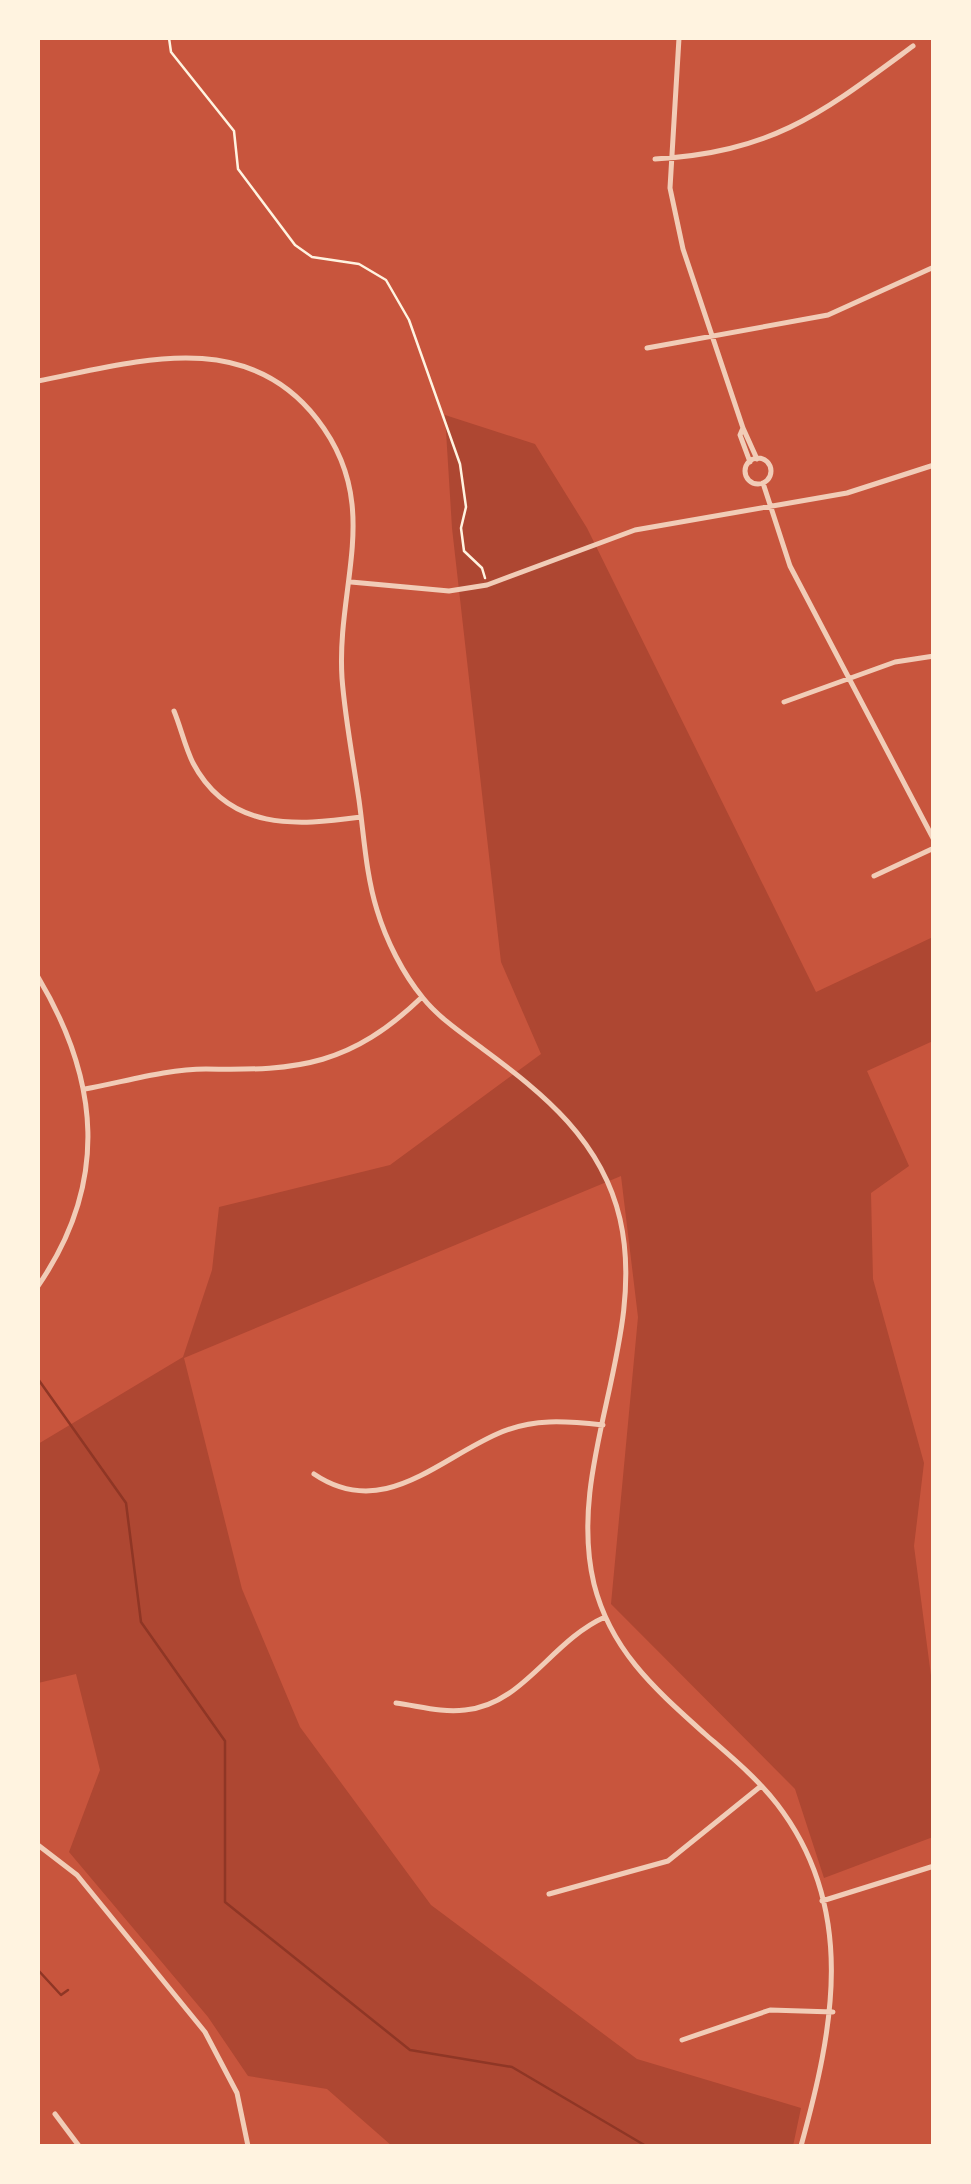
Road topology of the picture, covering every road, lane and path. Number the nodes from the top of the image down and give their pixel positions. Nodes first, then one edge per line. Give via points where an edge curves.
1 (169, 38) edge
2 (679, 38) edge
3 (913, 46) dead end
4 (655, 158) dead end
5 (671, 158) junction
6 (934, 267) edge
7 (712, 339) junction
8 (647, 348) dead end
9 (38, 381) edge
10 (754, 460) junction
11 (934, 465) edge
12 (763, 484) junction
13 (772, 507) junction
14 (351, 582) junction
15 (487, 584) junction
16 (934, 656) edge
17 (850, 680) junction
18 (784, 702) dead end
19 (174, 711) dead end
20 (361, 817) junction
21 (934, 840) edge
22 (934, 848) edge
23 (874, 876) dead end
24 (38, 977) edge
25 (422, 998) junction
26 (85, 1088) junction
27 (934, 1153) edge
28 (934, 1184) edge
29 (38, 1286) edge
30 (603, 1424) junction
31 (314, 1474) dead end
32 (606, 1618) junction
33 (396, 1703) dead end
34 (761, 1786) junction
35 (38, 1844) edge
36 (934, 1866) edge
37 (548, 1894) dead end
38 (822, 1901) junction
39 (832, 2012) junction
40 (682, 2040) dead end
41 (55, 2114) dead end
42 (79, 2146) edge
43 (248, 2146) edge
44 (801, 2146) edge

1 - 15 path via 171,52 234,131 238,169 284,234 312,257 353,262 386,280 440,399 460,464 464,551 482,568
2 - 5 street
3 - 5 street via 821,114 785,132 720,153
4 - 5 street
5 - 7 street via 676,218
6 - 7 street via 828,314
7 - 8 street
7 - 10 street
9 - 14 street via 182,355 237,362 273,380 314,414 343,464 354,510
10 - 12 street via 770,467
10 - 12 street via 745,472
11 - 13 street via 847,493
12 - 13 street
13 - 15 street via 635,530
13 - 17 street via 790,566
14 - 15 street via 449,591
14 - 20 street via 342,680
16 - 17 street
17 - 18 street
17 - 21 street
19 - 20 street via 201,776 234,808 289,825
20 - 25 street via 378,915
22 - 23 street
24 - 26 street via 70,1038
25 - 26 street via 374,1038 319,1064 205,1069
25 - 30 street via 551,1102 592,1153 613,1195 624,1245 624,1301
26 - 29 street via 81,1194
27 - 28 street
30 - 31 street via 548,1421 510,1429 412,1482 383,1490 342,1488
30 - 32 street via 588,1534
32 - 33 street via 569,1636 522,1685 494,1703 454,1711
32 - 34 street via 643,1678
34 - 37 street via 668,1861
34 - 38 street via 793,1830
35 - 43 street via 77,1875 205,2032 237,2093
36 - 38 street
38 - 39 street via 831,1945
39 - 40 street via 770,2010
39 - 44 street
41 - 42 street

